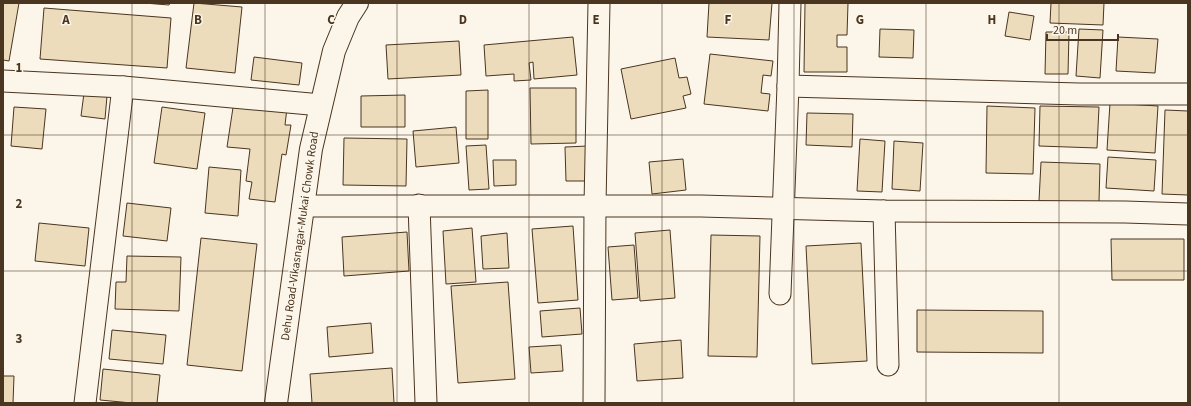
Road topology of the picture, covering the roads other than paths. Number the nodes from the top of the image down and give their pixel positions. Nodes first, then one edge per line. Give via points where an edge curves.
1 (356, 3) edge
2 (599, 3) edge
3 (790, 3) edge
4 (3, 81) edge
5 (788, 86) junction
6 (123, 87) junction
7 (1188, 94) edge
8 (321, 105) junction
9 (419, 205) junction
10 (595, 205) junction
11 (303, 206) junction
12 (784, 208) junction
13 (884, 211) junction
14 (1188, 214) edge
15 (780, 294) dead end
16 (888, 365) dead end
17 (85, 403) edge
18 (276, 403) edge
19 (426, 403) edge
20 (594, 403) edge

1 - 8 main road, Dehu Road-Vikasnagar-Mukai Chowk Road via 334,51
2 - 10 street
3 - 5 street
4 - 6 street
5 - 7 street via 1079,94
5 - 12 street
6 - 8 street
6 - 17 street
8 - 11 main road, Dehu Road-Vikasnagar-Mukai Chowk Road via 311,149
9 - 10 street
9 - 11 street
9 - 19 street
10 - 12 street
10 - 20 street
11 - 18 main road, Dehu Road-Vikasnagar-Mukai Chowk Road
12 - 13 street
12 - 15 street
13 - 14 street
13 - 16 street

